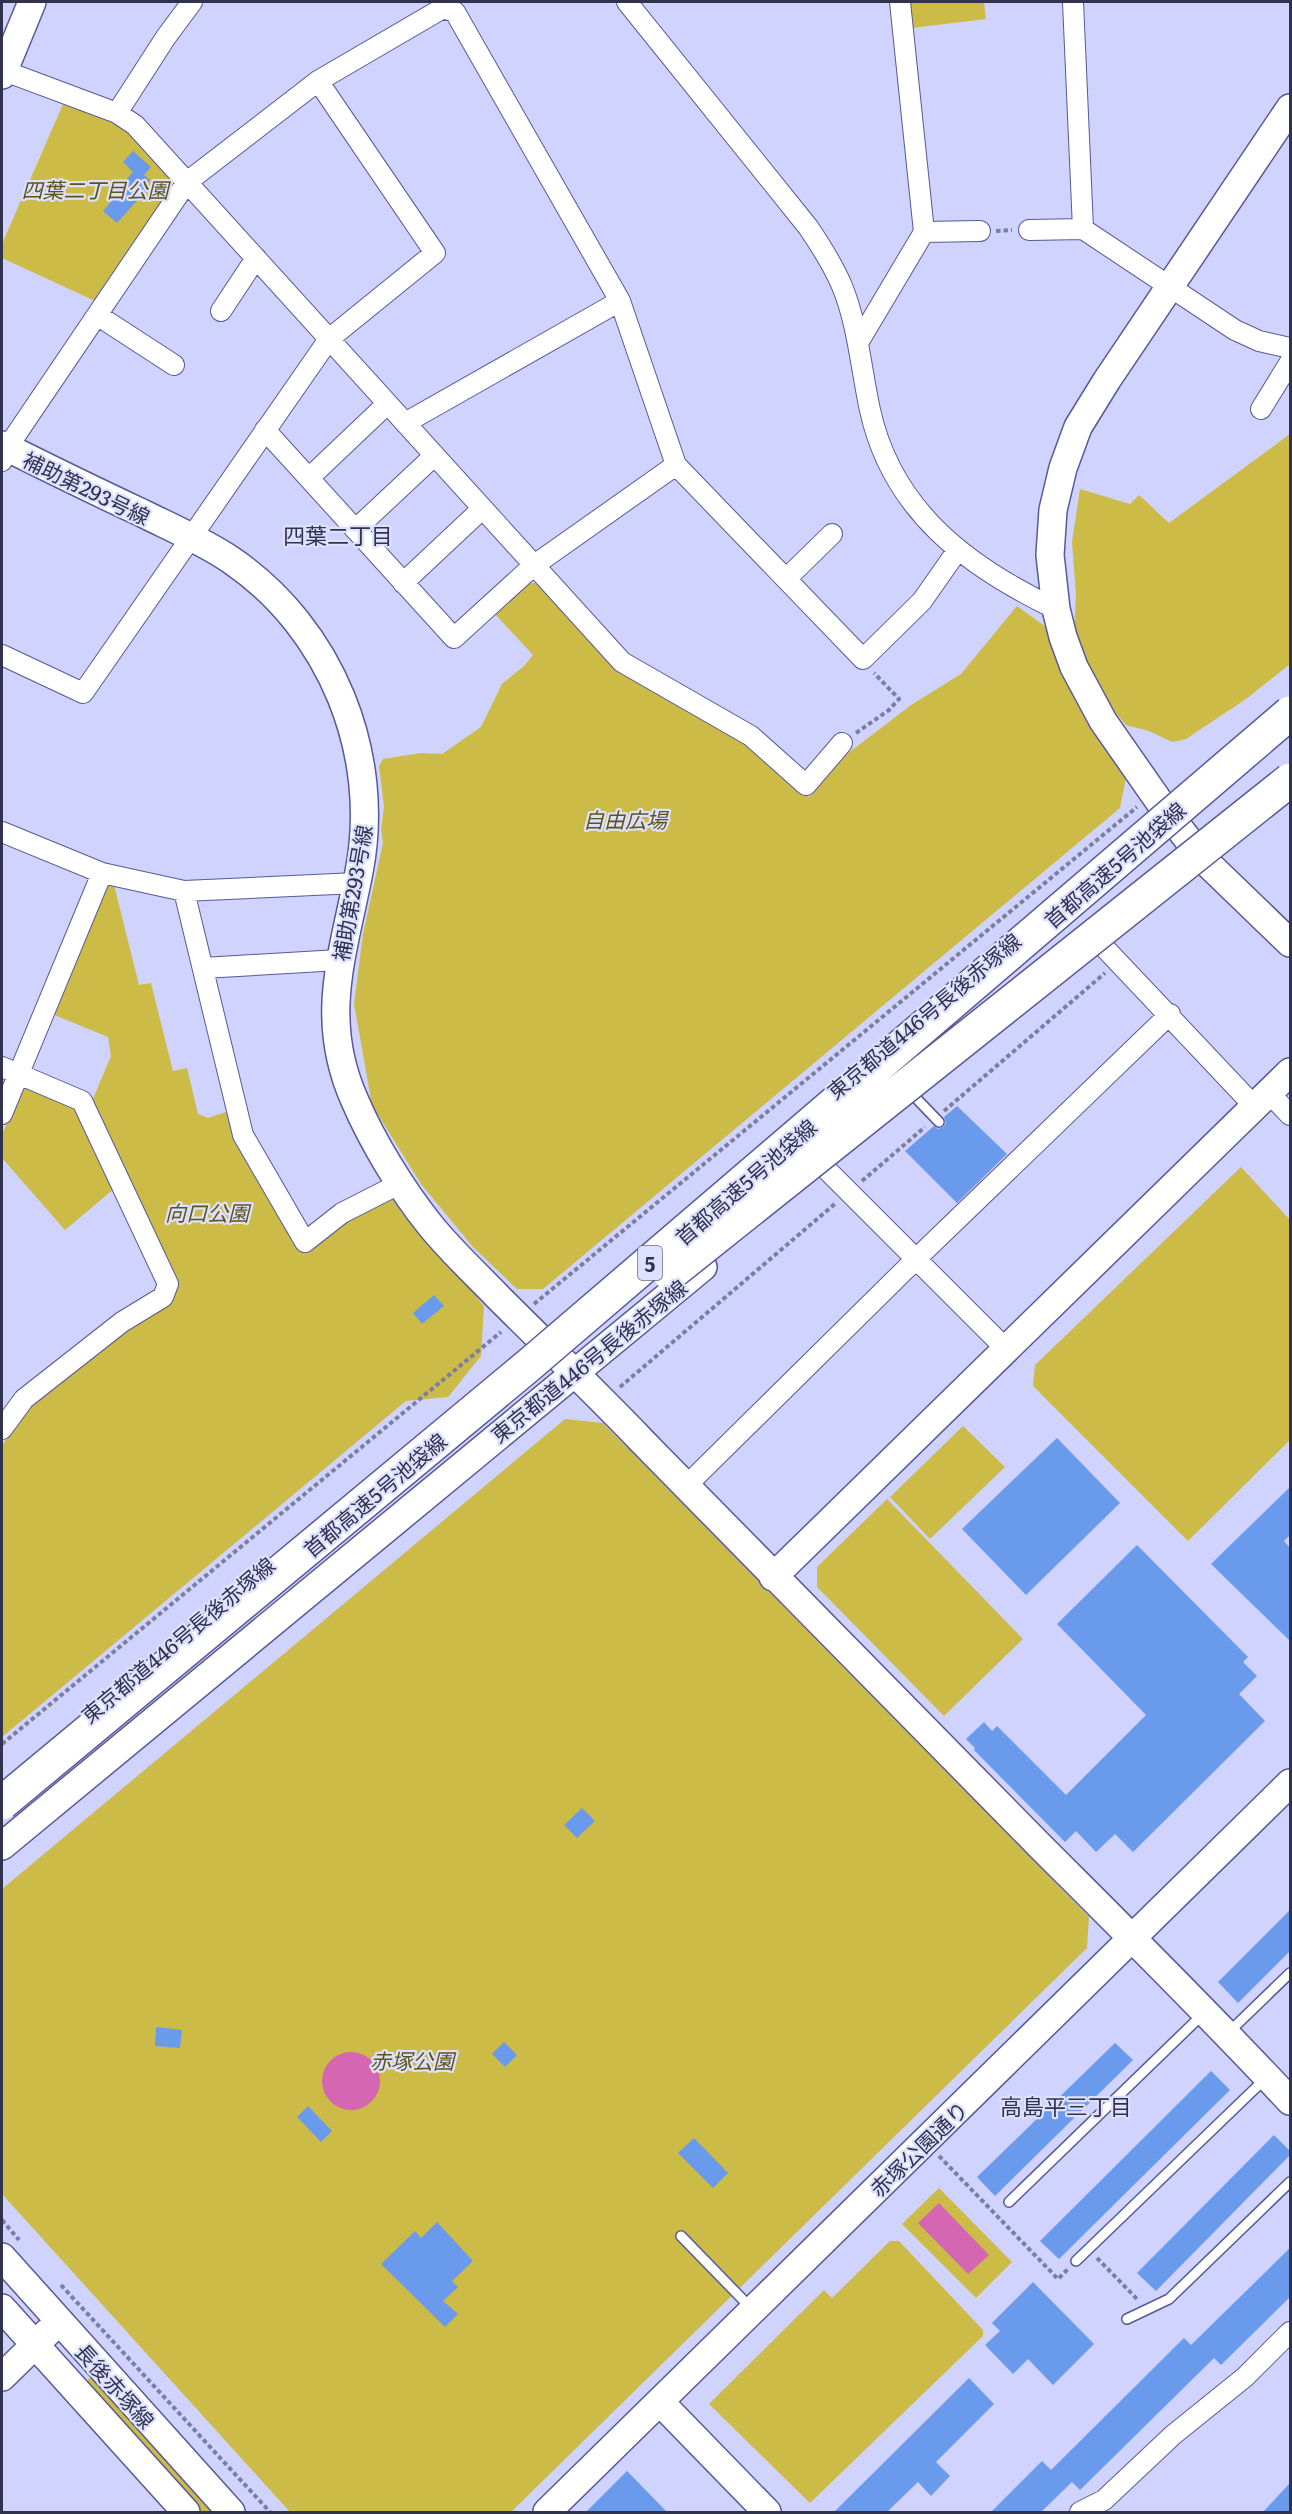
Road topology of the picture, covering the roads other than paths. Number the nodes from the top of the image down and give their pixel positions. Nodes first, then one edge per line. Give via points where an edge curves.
1 (32, 2) edge
2 (192, 2) edge
3 (627, 2) edge
4 (900, 2) edge
5 (1073, 2) edge
6 (2, 72) edge
7 (318, 81) junction
8 (1290, 108) edge
9 (117, 113) junction
10 (187, 182) junction
11 (1083, 229) junction
12 (1029, 230) road end
13 (980, 231) road end
14 (924, 232) junction
15 (256, 258) junction
16 (1169, 289) junction
17 (620, 301) junction
18 (221, 311) dead end
19 (97, 315) junction
20 (329, 339) junction
21 (858, 343) junction
22 (1290, 348) edge
23 (1290, 362) edge
24 (174, 365) dead end
25 (387, 404) junction
26 (1261, 409) dead end
27 (405, 423) junction
28 (265, 430) junction
29 (4, 451) edge
30 (434, 456) junction
31 (676, 465) junction
32 (309, 478) junction
33 (482, 509) junction
34 (356, 529) junction
35 (832, 534) dead end
36 (190, 537) junction
37 (957, 551) junction
38 (533, 566) junction
39 (786, 579) junction
40 (403, 583) junction
41 (1056, 609) junction
42 (2, 656) edge
43 (1290, 706) edge
44 (1290, 713) edge
45 (1290, 737) edge
46 (843, 743) road end
47 (1290, 756) edge
48 (1290, 780) edge
49 (1290, 788) edge
50 (1159, 802) junction
51 (2, 832) edge
52 (1204, 860) junction
53 (102, 873) junction
54 (357, 883) junction
55 (184, 891) junction
56 (1290, 943) edge
57 (1101, 944) junction
58 (339, 960) junction
59 (203, 968) junction
60 (1170, 1014) junction
61 (10, 1071) edge
62 (1290, 1072) edge
63 (914, 1096) junction
64 (1262, 1100) junction
65 (2, 1114) edge
66 (1290, 1115) edge
67 (939, 1122) dead end
68 (825, 1168) junction
69 (401, 1183) junction
70 (916, 1259) junction
71 (656, 1272) junction
72 (540, 1339) junction
73 (1006, 1349) junction
74 (572, 1373) junction
75 (3, 1422) edge
76 (686, 1486) junction
77 (773, 1577) junction
78 (1290, 1784) edge
79 (2, 1785) edge
80 (2, 1803) edge
81 (2, 1822) edge
82 (2, 1846) edge
83 (1132, 1939) junction
84 (1290, 1973) edge
85 (1204, 2013) junction
86 (1227, 2035) junction
87 (1267, 2076) junction
88 (1290, 2100) edge
89 (1290, 2182) edge
90 (1009, 2202) dead end
91 (681, 2236) dead end
92 (13, 2252) edge
93 (1076, 2261) road end
94 (2, 2308) edge
95 (753, 2310) junction
96 (1127, 2319) dead end
97 (60, 2321) junction
98 (1290, 2332) edge
99 (34, 2344) junction
100 (2, 2377) edge
101 (660, 2402) junction
102 (183, 2511) edge
103 (231, 2512) edge
104 (547, 2512) edge
105 (767, 2512) edge
106 (1080, 2512) edge

1 - 6 street
2 - 9 street
3 - 21 street via 826,253 842,287
4 - 14 street
5 - 11 street
6 - 9 street
7 - 10 street
7 - 17 street via 443,8 455,12
7 - 20 street via 435,253
8 - 16 street
9 - 10 street via 135,125
10 - 15 street
10 - 19 street
11 - 12 street
11 - 16 street
13 - 14 street
14 - 21 street
15 - 18 street
15 - 20 street
16 - 22 street via 1235,330
16 - 41 street via 1078,428 1063,468 1053,510 1050,555
17 - 27 street
17 - 31 street
19 - 24 street
19 - 29 street
20 - 25 street
20 - 28 street
21 - 37 street via 870,412 891,467 927,521
23 - 26 street
25 - 27 street
25 - 32 street
27 - 30 street
28 - 32 street
28 - 36 street
29 - 36 street, 補助第293号線
30 - 33 street
30 - 34 street
31 - 38 street
31 - 39 street
32 - 34 street
33 - 38 street
33 - 40 street
34 - 40 street
35 - 39 street
36 - 42 street via 83,693
36 - 54 street, 補助第293号線 via 226,556 269,593 307,636 332,678 355,737 363,783 365,828
37 - 39 street via 922,601 863,658
37 - 41 street via 1021,592
38 - 40 street via 454,638
38 - 46 street via 622,662 751,736 806,785
41 - 50 street via 1087,695
43 - 50 street, 東京都道446号長後赤塚線
44 - 71 highway, 首都高速5号池袋線 / 5, bridge
45 - 71 highway, bridge
47 - 71 highway, bridge
48 - 71 highway, 首都高速5号池袋線 / 5, bridge
49 - 52 street, 東京都道446号長後赤塚線
50 - 52 street
50 - 72 street, 東京都道446号長後赤塚線
51 - 53 street
52 - 56 street
52 - 57 street, 東京都道446号長後赤塚線
53 - 55 street
53 - 61 street
54 - 55 street
54 - 58 street, 補助第293号線
55 - 59 street
57 - 60 street
57 - 63 street, 東京都道446号長後赤塚線
58 - 59 street
58 - 69 street, 補助第293号線 via 335,1016 341,1063 356,1104
59 - 69 street via 243,1135 305,1242 342,1213
60 - 64 street
60 - 70 street
61 - 65 street
61 - 75 street via 82,1101 168,1284 163,1297 122,1322 24,1399
62 - 64 street
63 - 67 lane
63 - 68 street, 東京都道446号長後赤塚線
64 - 66 street
64 - 73 street
68 - 70 street
68 - 74 street, 東京都道446号長後赤塚線
69 - 72 street, 補助第293号線 via 440,1237
70 - 73 street
70 - 76 street
71 - 80 highway, 首都高速5号池袋線 / 5, bridge
71 - 81 highway, 首都高速5号池袋線 / 5
72 - 74 street, 補助第293号線
72 - 79 street, 東京都道446号長後赤塚線
73 - 77 street
74 - 76 street, 補助第293号線
74 - 82 street, 東京都道446号長後赤塚線
76 - 77 street, 補助第293号線
77 - 83 street, 補助第293号線
78 - 83 street, 赤塚公園通り
83 - 85 street, 補助第293号線
83 - 95 street, 赤塚公園通り
84 - 86 lane
85 - 86 street, 補助第293号線
85 - 90 lane
86 - 87 street, 補助第293号線
87 - 88 street, 補助第293号線
87 - 93 lane
89 - 96 lane via 1169,2300
91 - 95 lane
92 - 97 street, 長後赤塚線
94 - 99 street, 長後赤塚線
95 - 101 street, 赤塚公園通り
97 - 99 street
97 - 103 street, 長後赤塚線
98 - 106 street via 1245,2377 1173,2435 1104,2500
99 - 100 street
99 - 102 street, 長後赤塚線
101 - 104 street, 赤塚公園通り
101 - 105 street

